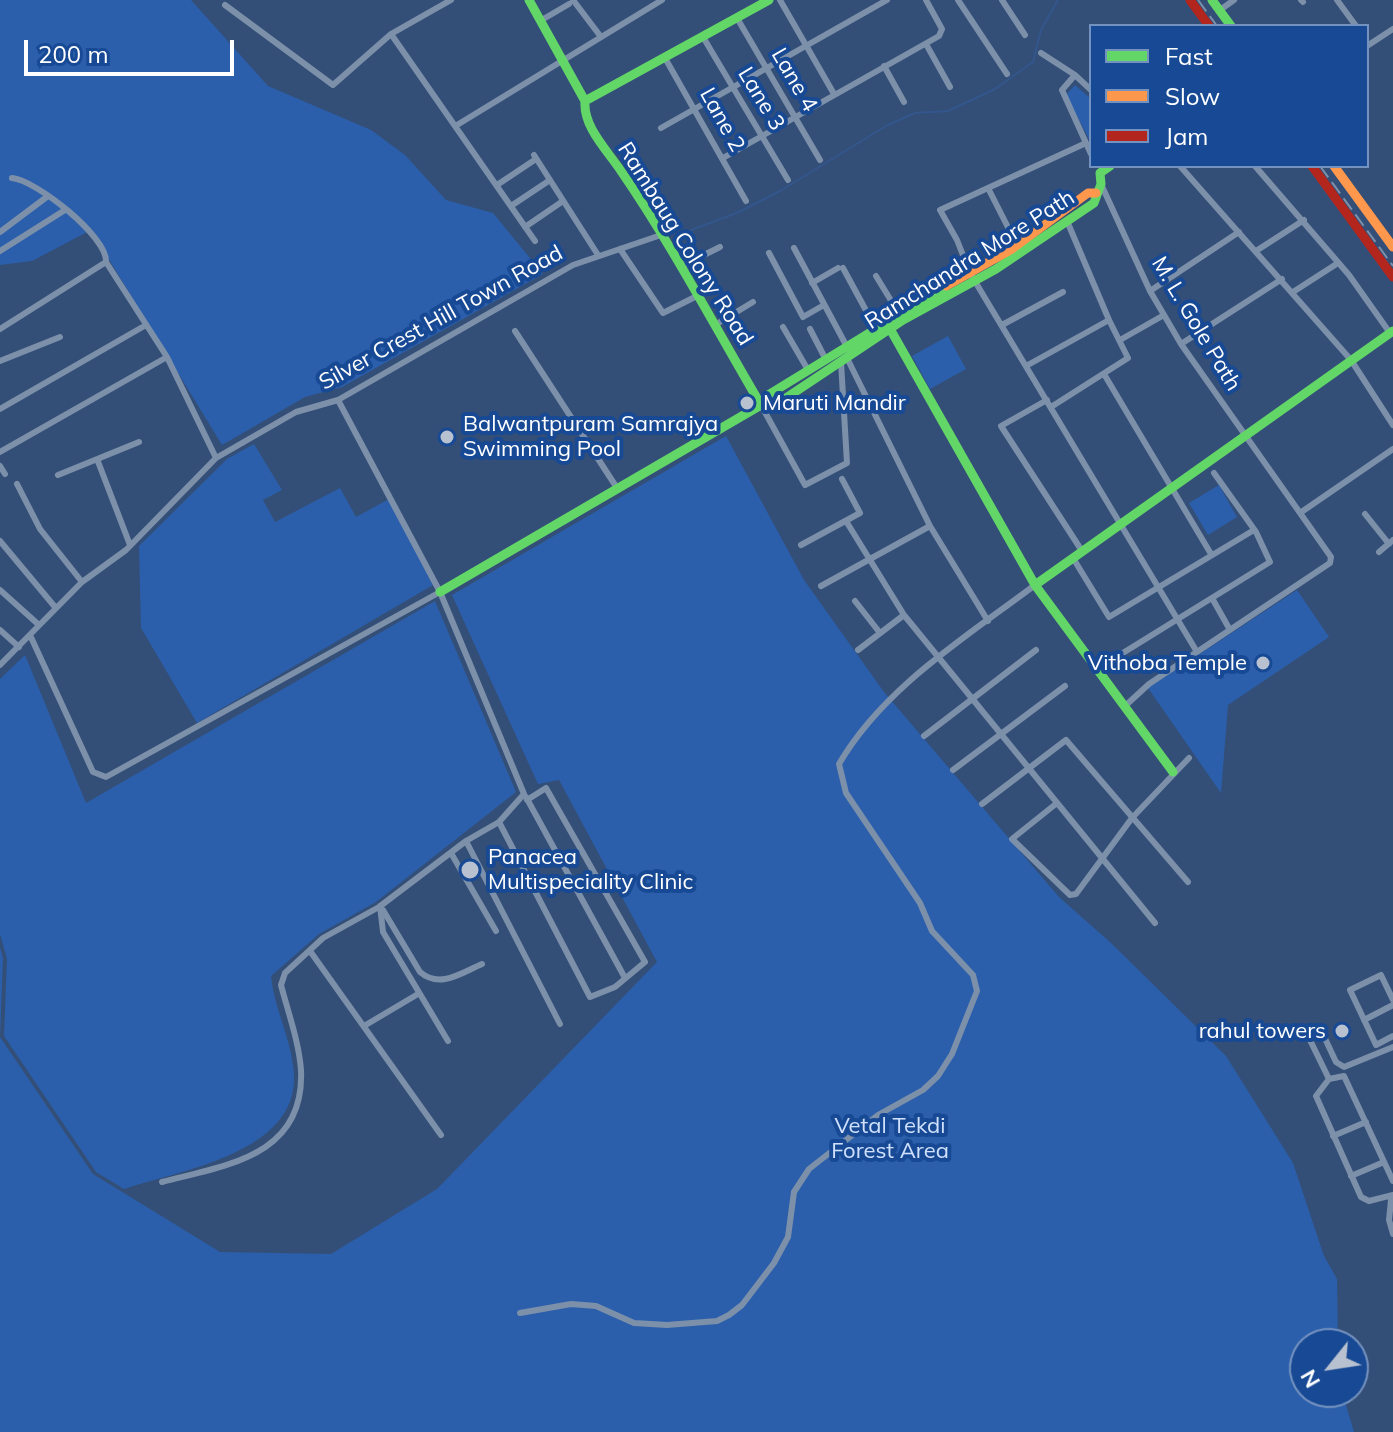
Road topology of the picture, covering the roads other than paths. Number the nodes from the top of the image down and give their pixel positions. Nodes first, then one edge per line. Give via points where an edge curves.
1 (529, 0) edge
2 (662, 0) edge
3 (780, 0) edge
4 (887, 0) edge
5 (926, 0) edge
6 (958, 0) edge
7 (1002, 0) edge
8 (1190, 0) edge
9 (1212, 0) edge
10 (1234, 0) edge
11 (1337, 0) edge
12 (447, 1) edge
13 (766, 1) edge
14 (571, 2) edge
15 (225, 5) dead end
16 (1220, 10) junction
17 (737, 18) junction
18 (540, 21) junction
19 (1208, 24) edge
20 (1230, 24) edge
21 (1355, 24) edge
22 (1393, 29) edge
23 (391, 34) junction
24 (1025, 35) dead end
25 (601, 37) junction
26 (703, 37) junction
27 (1369, 43) edge
28 (926, 44) junction
29 (806, 46) junction
30 (1041, 53) dead end
31 (665, 58) junction
32 (561, 60) junction
33 (884, 66) junction
34 (767, 68) junction
35 (1007, 74) dead end
36 (1075, 75) junction
37 (733, 87) junction
38 (950, 87) dead end
39 (1089, 88) edge
40 (834, 94) junction
41 (585, 101) junction
42 (904, 102) dead end
43 (696, 108) junction
44 (795, 116) junction
45 (457, 125) junction
46 (661, 128) dead end
47 (762, 135) junction
48 (1086, 143) junction
49 (1089, 150) edge
50 (723, 158) junction
51 (820, 160) dead end
52 (1182, 168) edge
53 (1257, 168) edge
54 (1313, 168) edge
55 (1335, 168) edge
56 (1098, 170) edge
57 (12, 178) dead end
58 (550, 180) junction
59 (788, 180) dead end
60 (497, 185) junction
61 (988, 188) junction
62 (1098, 189) junction
63 (48, 196) junction
64 (563, 201) junction
65 (746, 201) dead end
66 (511, 206) junction
67 (65, 210) junction
68 (1304, 220) junction
69 (1067, 221) junction
70 (525, 227) junction
71 (0, 232) edge
72 (1239, 232) junction
73 (661, 235) junction
74 (535, 241) dead end
75 (1017, 245) junction
76 (720, 247) dead end
77 (1393, 247) edge
78 (794, 248) dead end
79 (620, 249) junction
80 (0, 251) edge
81 (1256, 251) junction
82 (769, 253) dead end
83 (598, 255) junction
84 (106, 262) junction
85 (1338, 263) junction
86 (680, 267) junction
87 (876, 276) dead end
88 (973, 276) junction
89 (1393, 277) edge
90 (1282, 279) junction
91 (812, 283) junction
92 (1150, 291) junction
93 (1063, 292) dead end
94 (1293, 292) junction
95 (697, 296) junction
96 (753, 302) dead end
97 (824, 305) junction
98 (898, 312) junction
99 (1164, 315) junction
100 (1109, 320) junction
101 (888, 324) junction
102 (146, 325) junction
103 (715, 325) junction
104 (1002, 325) junction
105 (783, 327) dead end
106 (875, 327) junction
107 (0, 329) edge
108 (810, 329) dead end
109 (515, 331) dead end
110 (1392, 332) edge
111 (60, 337) dead end
112 (1120, 340) junction
113 (1181, 344) junction
114 (846, 345) junction
115 (167, 357) junction
116 (825, 358) junction
117 (847, 359) junction
118 (1351, 360) junction
119 (0, 361) edge
120 (1026, 366) junction
121 (808, 370) junction
122 (1104, 374) junction
123 (338, 400) junction
124 (763, 404) junction
125 (1049, 404) junction
126 (0, 409) edge
127 (1393, 425) edge
128 (1245, 436) junction
129 (139, 442) dead end
130 (1393, 449) edge
131 (0, 452) edge
132 (216, 458) junction
133 (97, 459) junction
134 (0, 466) edge
135 (1214, 473) dead end
136 (5, 474) dead end
137 (58, 475) dead end
138 (842, 479) dead end
139 (17, 484) dead end
140 (1172, 487) junction
141 (617, 488) junction
142 (1300, 513) junction
143 (1365, 514) dead end
144 (846, 521) junction
145 (1121, 524) junction
146 (930, 526) junction
147 (1254, 530) junction
148 (0, 541) edge
149 (1391, 542) edge
150 (130, 545) junction
151 (801, 545) dead end
152 (1082, 551) junction
153 (1379, 552) dead end
154 (1211, 554) junction
155 (1073, 558) junction
156 (868, 559) junction
157 (82, 582) junction
158 (1035, 585) junction
159 (821, 586) dead end
160 (1157, 587) junction
161 (0, 590) edge
162 (440, 592) junction
163 (1212, 598) junction
164 (855, 601) dead end
165 (55, 607) junction
166 (904, 615) junction
167 (1176, 620) junction
168 (988, 621) junction
169 (39, 625) junction
170 (0, 630) edge
171 (1230, 630) junction
172 (880, 633) junction
173 (30, 635) junction
174 (19, 647) junction
175 (858, 650) dead end
176 (1036, 650) dead end
177 (1197, 652) junction
178 (939, 658) junction
179 (0, 664) edge
180 (1097, 669) junction
181 (1065, 686) dead end
182 (972, 699) junction
183 (1125, 706) junction
184 (1000, 734) junction
185 (924, 736) dead end
186 (1189, 758) dead end
187 (1028, 768) junction
188 (953, 770) dead end
189 (1173, 772) junction
190 (526, 797) junction
191 (1057, 803) junction
192 (982, 804) dead end
193 (1132, 818) junction
194 (499, 822) junction
195 (466, 841) junction
196 (451, 853) junction
197 (1103, 860) junction
198 (1188, 882) dead end
199 (380, 906) junction
200 (1155, 923) dead end
201 (496, 931) dead end
202 (310, 951) junction
203 (482, 964) dead end
204 (625, 978) junction
205 (418, 994) junction
206 (1393, 1003) edge
207 (1364, 1020) junction
208 (560, 1024) dead end
209 (364, 1026) junction
210 (1393, 1036) edge
211 (448, 1041) dead end
212 (1393, 1047) edge
213 (1329, 1079) junction
214 (1366, 1122) junction
215 (441, 1135) dead end
216 (1333, 1136) junction
217 (1384, 1162) junction
218 (1351, 1176) junction
219 (1393, 1181) edge
220 (162, 1182) dead end
221 (1392, 1198) edge
222 (1393, 1234) edge
223 (520, 1313) dead end

1 - 18 street, Rambaug Colony Road
2 - 25 street
3 - 29 street
4 - 29 street
5 - 28 street via 942,31
6 - 35 street
7 - 24 street
8 - 19 street
9 - 16 street
10 - 16 street
11 - 21 street
12 - 23 street
13 - 17 street
14 - 18 street
14 - 25 street
15 - 23 street via 331,85
16 - 20 street
17 - 26 street
17 - 34 street, Lane 4
18 - 32 street, Rambaug Colony Road
22 - 27 street
23 - 45 street
25 - 32 street
26 - 31 street
26 - 37 street, Lane 3
28 - 33 street
28 - 38 street
29 - 34 street
29 - 40 street
30 - 36 street
31 - 41 street
31 - 43 street, Lane 2
32 - 41 street, Rambaug Colony Road
32 - 45 street
33 - 40 street
33 - 42 street
34 - 37 street
34 - 44 street, Lane 4
36 - 39 street
36 - 48 street via 1062,90
37 - 43 street
37 - 47 street, Lane 3
40 - 44 street
41 - 73 street, Rambaug Colony Road via 590,126
43 - 46 street
43 - 50 street, Lane 2
44 - 47 street
44 - 51 street, Lane 4
45 - 60 street
47 - 50 street
47 - 59 street, Lane 3
48 - 49 street
48 - 61 street
50 - 65 street, Lane 2
52 - 72 street
53 - 68 street
54 - 89 street
55 - 77 street
56 - 62 street
57 - 63 street
58 - 60 street via 535,157
58 - 64 street
58 - 66 street
60 - 66 street
61 - 75 street
61 - 88 street via 940,210
62 - 69 street, Ramchandra More Path via 1094,203
62 - 75 street, Ramchandra More Path
62 - 92 street, M. L. Gole Path
63 - 67 street
63 - 71 street
64 - 70 street
64 - 83 street
66 - 70 street
67 - 80 street
67 - 84 street via 103,247
68 - 81 street
68 - 85 street
69 - 88 street, Ramchandra More Path
69 - 100 street
70 - 74 street
72 - 81 street
72 - 92 street
73 - 79 street, Silver Crest Hill Town Road
73 - 86 street, Rambaug Colony Road
75 - 88 street, Ramchandra More Path
76 - 86 street
78 - 91 street
79 - 83 street, Silver Crest Hill Town Road
79 - 95 street via 663,313
81 - 90 street
82 - 97 street via 803,317
83 - 123 street, Silver Crest Hill Town Road
84 - 102 street
84 - 107 street
85 - 94 street
85 - 110 street
86 - 95 street, Rambaug Colony Road
87 - 98 street
88 - 98 street, Ramchandra More Path
88 - 101 street, Ramchandra More Path
88 - 104 street
90 - 94 street
90 - 113 street
91 - 97 street
91 - 106 street via 840,268
92 - 99 street, M. L. Gole Path
93 - 104 street
94 - 118 street
95 - 103 street, Rambaug Colony Road
96 - 103 street
97 - 114 street
98 - 101 street, Ramchandra More Path
99 - 112 street
99 - 113 street, M. L. Gole Path
100 - 112 street
100 - 120 street
101 - 106 street, Ramchandra More Path
101 - 117 street, Ramchandra More Path
101 - 158 street
102 - 115 street
102 - 126 street
103 - 124 street, Rambaug Colony Road
104 - 120 street
105 - 121 street
106 - 114 street, Ramchandra More Path
108 - 116 street
109 - 141 street
110 - 118 street
111 - 119 street
112 - 122 street via 1128,358
113 - 128 street, M. L. Gole Path
114 - 116 street, Ramchandra More Path
114 - 117 street
115 - 131 street
115 - 132 street
116 - 121 street, Ramchandra More Path
117 - 124 street, Ramchandra More Path via 774,406
117 - 124 street via 847,463 805,485
117 - 146 street
118 - 127 street
118 - 128 street
120 - 125 street
121 - 124 street, Ramchandra More Path via 768,395
122 - 125 street
122 - 140 street
123 - 132 street, Silver Crest Hill Town Road via 296,412
123 - 162 street
124 - 141 street, Ramchandra More Path
125 - 145 street
125 - 152 street via 1001,426
128 - 140 street
128 - 142 street, M. L. Gole Path
129 - 133 street
130 - 142 street
132 - 150 street, Silver Crest Hill Town Road
133 - 137 street
133 - 150 street
134 - 136 street
135 - 147 street
138 - 144 street via 860,513
139 - 157 street via 40,529
140 - 145 street
140 - 154 street
141 - 162 street, Ramchandra More Path
142 - 171 street, M. L. Gole Path via 1330,555 1330,563
143 - 149 street
144 - 151 street
144 - 156 street
145 - 152 street
145 - 160 street
146 - 156 street
146 - 168 street
147 - 154 street
147 - 163 street via 1270,562
148 - 165 street
149 - 153 street
150 - 157 street, Silver Crest Hill Town Road
152 - 155 street
154 - 160 street
155 - 158 street
155 - 160 street via 1109,617
156 - 159 street
156 - 166 street
157 - 165 street, Silver Crest Hill Town Road
158 - 168 street
158 - 180 street
160 - 167 street
161 - 169 street
162 - 173 street via 106,777 93,772
162 - 190 street
163 - 167 street
163 - 171 street
164 - 172 street
165 - 169 street, Silver Crest Hill Town Road
166 - 172 street
166 - 178 street
167 - 177 street
167 - 180 street
168 - 178 street
169 - 173 street, Silver Crest Hill Town Road
170 - 174 street
171 - 177 street
172 - 175 street
173 - 174 street, Silver Crest Hill Town Road
174 - 179 street, Silver Crest Hill Town Road
176 - 182 street
177 - 183 street
178 - 182 street
178 - 223 street via 892,698 839,764 846,793 920,903 932,931 973,975 977,991 938,1076 809,1169 794,1192 788,1237 774,1263 742,1305 717,1321 634,1323 606,1309 571,1304
180 - 183 street
181 - 184 street
182 - 184 street
182 - 185 street
183 - 189 street
184 - 187 street
184 - 188 street
186 - 189 street
187 - 191 street
187 - 192 street
187 - 193 street via 1066,740
189 - 193 street
190 - 194 street
190 - 204 street
190 - 204 street via 546,788 593,866 645,962
191 - 197 street
191 - 197 street via 1012,839 1070,895
193 - 197 street
193 - 198 street
194 - 195 street
194 - 204 street via 590,997
195 - 196 street
195 - 208 street
196 - 199 street
196 - 201 street
197 - 200 street
199 - 202 street
199 - 203 street via 428,978 441,980
199 - 205 street via 383,932
202 - 209 street
202 - 220 street via 282,980 301,1069 292,1122 264,1149 230,1165
205 - 209 street
205 - 211 street
206 - 207 street
206 - 207 street via 1381,975 1350,990
207 - 210 street via 1376,1045
209 - 215 street
212 - 213 street via 1344,1067 1316,1029 1309,1038
213 - 214 street via 1344,1076
213 - 216 street via 1316,1096
214 - 216 street
214 - 217 street
216 - 218 street
217 - 218 street
217 - 219 street
218 - 221 street via 1364,1200
221 - 222 street

